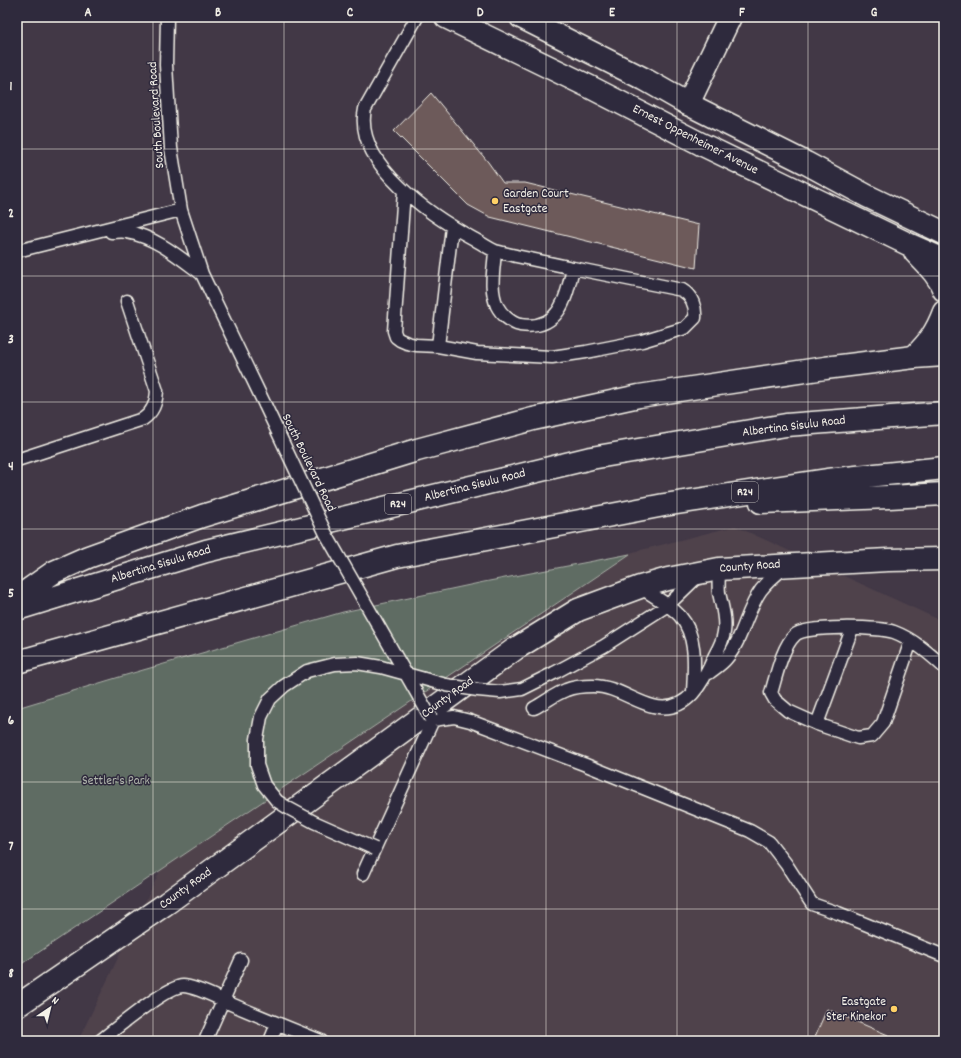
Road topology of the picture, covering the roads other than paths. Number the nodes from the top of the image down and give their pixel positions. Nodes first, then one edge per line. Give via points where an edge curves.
1 (168, 17) edge
2 (417, 17) edge
3 (446, 17) edge
4 (521, 17) edge
5 (730, 17) edge
6 (688, 104) junction
7 (404, 191) junction
8 (181, 210) junction
9 (452, 227) junction
10 (92, 233) junction
11 (944, 233) edge
12 (908, 244) junction
13 (17, 251) edge
14 (495, 251) junction
15 (944, 260) edge
16 (573, 268) junction
17 (202, 274) junction
18 (944, 290) edge
19 (127, 301) dead end
20 (944, 312) edge
21 (438, 346) junction
22 (944, 355) edge
23 (914, 357) junction
24 (944, 413) edge
25 (17, 460) edge
26 (944, 468) edge
27 (944, 494) edge
28 (664, 505) junction
29 (944, 559) edge
30 (788, 565) junction
31 (710, 570) junction
32 (640, 587) junction
33 (17, 598) edge
34 (668, 606) junction
35 (17, 609) edge
36 (852, 629) junction
37 (911, 641) junction
38 (17, 662) edge
39 (944, 667) edge
40 (705, 677) junction
41 (693, 695) junction
42 (534, 708) dead end
43 (432, 719) junction
44 (817, 724) junction
45 (375, 849) junction
46 (363, 874) dead end
47 (944, 956) edge
48 (241, 960) dead end
49 (222, 1000) junction
50 (17, 1006) edge
51 (277, 1024) junction
52 (100, 1041) edge
53 (205, 1041) edge
54 (270, 1041) edge
55 (321, 1041) edge

1 - 8 lane, South Boulevard Road via 166,65 171,148
2 - 7 lane via 363,116 364,128 374,154
3 - 12 main road, Ernest Oppenheimer Avenue
4 - 6 main road
5 - 6 main road
6 - 11 main road
7 - 9 lane
7 - 21 lane via 394,331 396,337 407,343
8 - 10 lane
8 - 17 lane, South Boulevard Road
9 - 14 lane
9 - 21 lane
10 - 13 lane
10 - 17 lane via 126,232 148,239 181,258
12 - 15 main road, Ernest Oppenheimer Avenue
12 - 18 main road via 935,273
14 - 16 lane
14 - 16 lane via 492,290 496,305 501,313 517,324 545,324 552,319 564,301
16 - 21 lane via 682,290 692,300 695,318 685,328 642,341 552,357 477,353
17 - 43 lane, South Boulevard Road, bridge via 326,534
19 - 25 lane via 157,391 152,411 142,419
20 - 23 main road via 931,340
22 - 23 main road
23 - 33 main road via 639,396 532,419 417,450 202,516 54,572
24 - 35 main road, Albertina Sisulu Road / R24 via 786,425 591,458 206,551
26 - 28 main road, R24 via 827,480
27 - 28 main road
28 - 38 main road, R24 via 397,556
29 - 30 main road, County Road
30 - 31 main road, County Road
30 - 40 lane via 760,591 732,650 725,660
31 - 32 main road, County Road
31 - 34 lane
31 - 40 lane via 718,585 724,633
32 - 34 lane
32 - 50 main road, County Road via 578,610 515,649 167,903
34 - 41 lane via 679,615 691,635
34 - 45 lane, bridge via 604,646 522,689 500,692 446,685 357,663 335,664 307,671 284,686 270,699 261,717 256,765 264,785 277,801 288,808
36 - 37 lane via 894,632
36 - 44 lane
36 - 44 lane via 812,629 796,634 779,664 771,693 775,700 788,711
37 - 39 lane
37 - 44 lane via 883,723 872,736 858,738
40 - 41 lane
41 - 42 lane via 676,706 662,708 610,689 589,686 566,690
43 - 45 lane
43 - 47 lane via 454,717 470,721 750,831 769,842 812,904
45 - 46 lane
48 - 49 lane
49 - 51 lane
49 - 52 lane via 182,986 154,1000
49 - 53 lane
51 - 54 lane
51 - 55 lane

